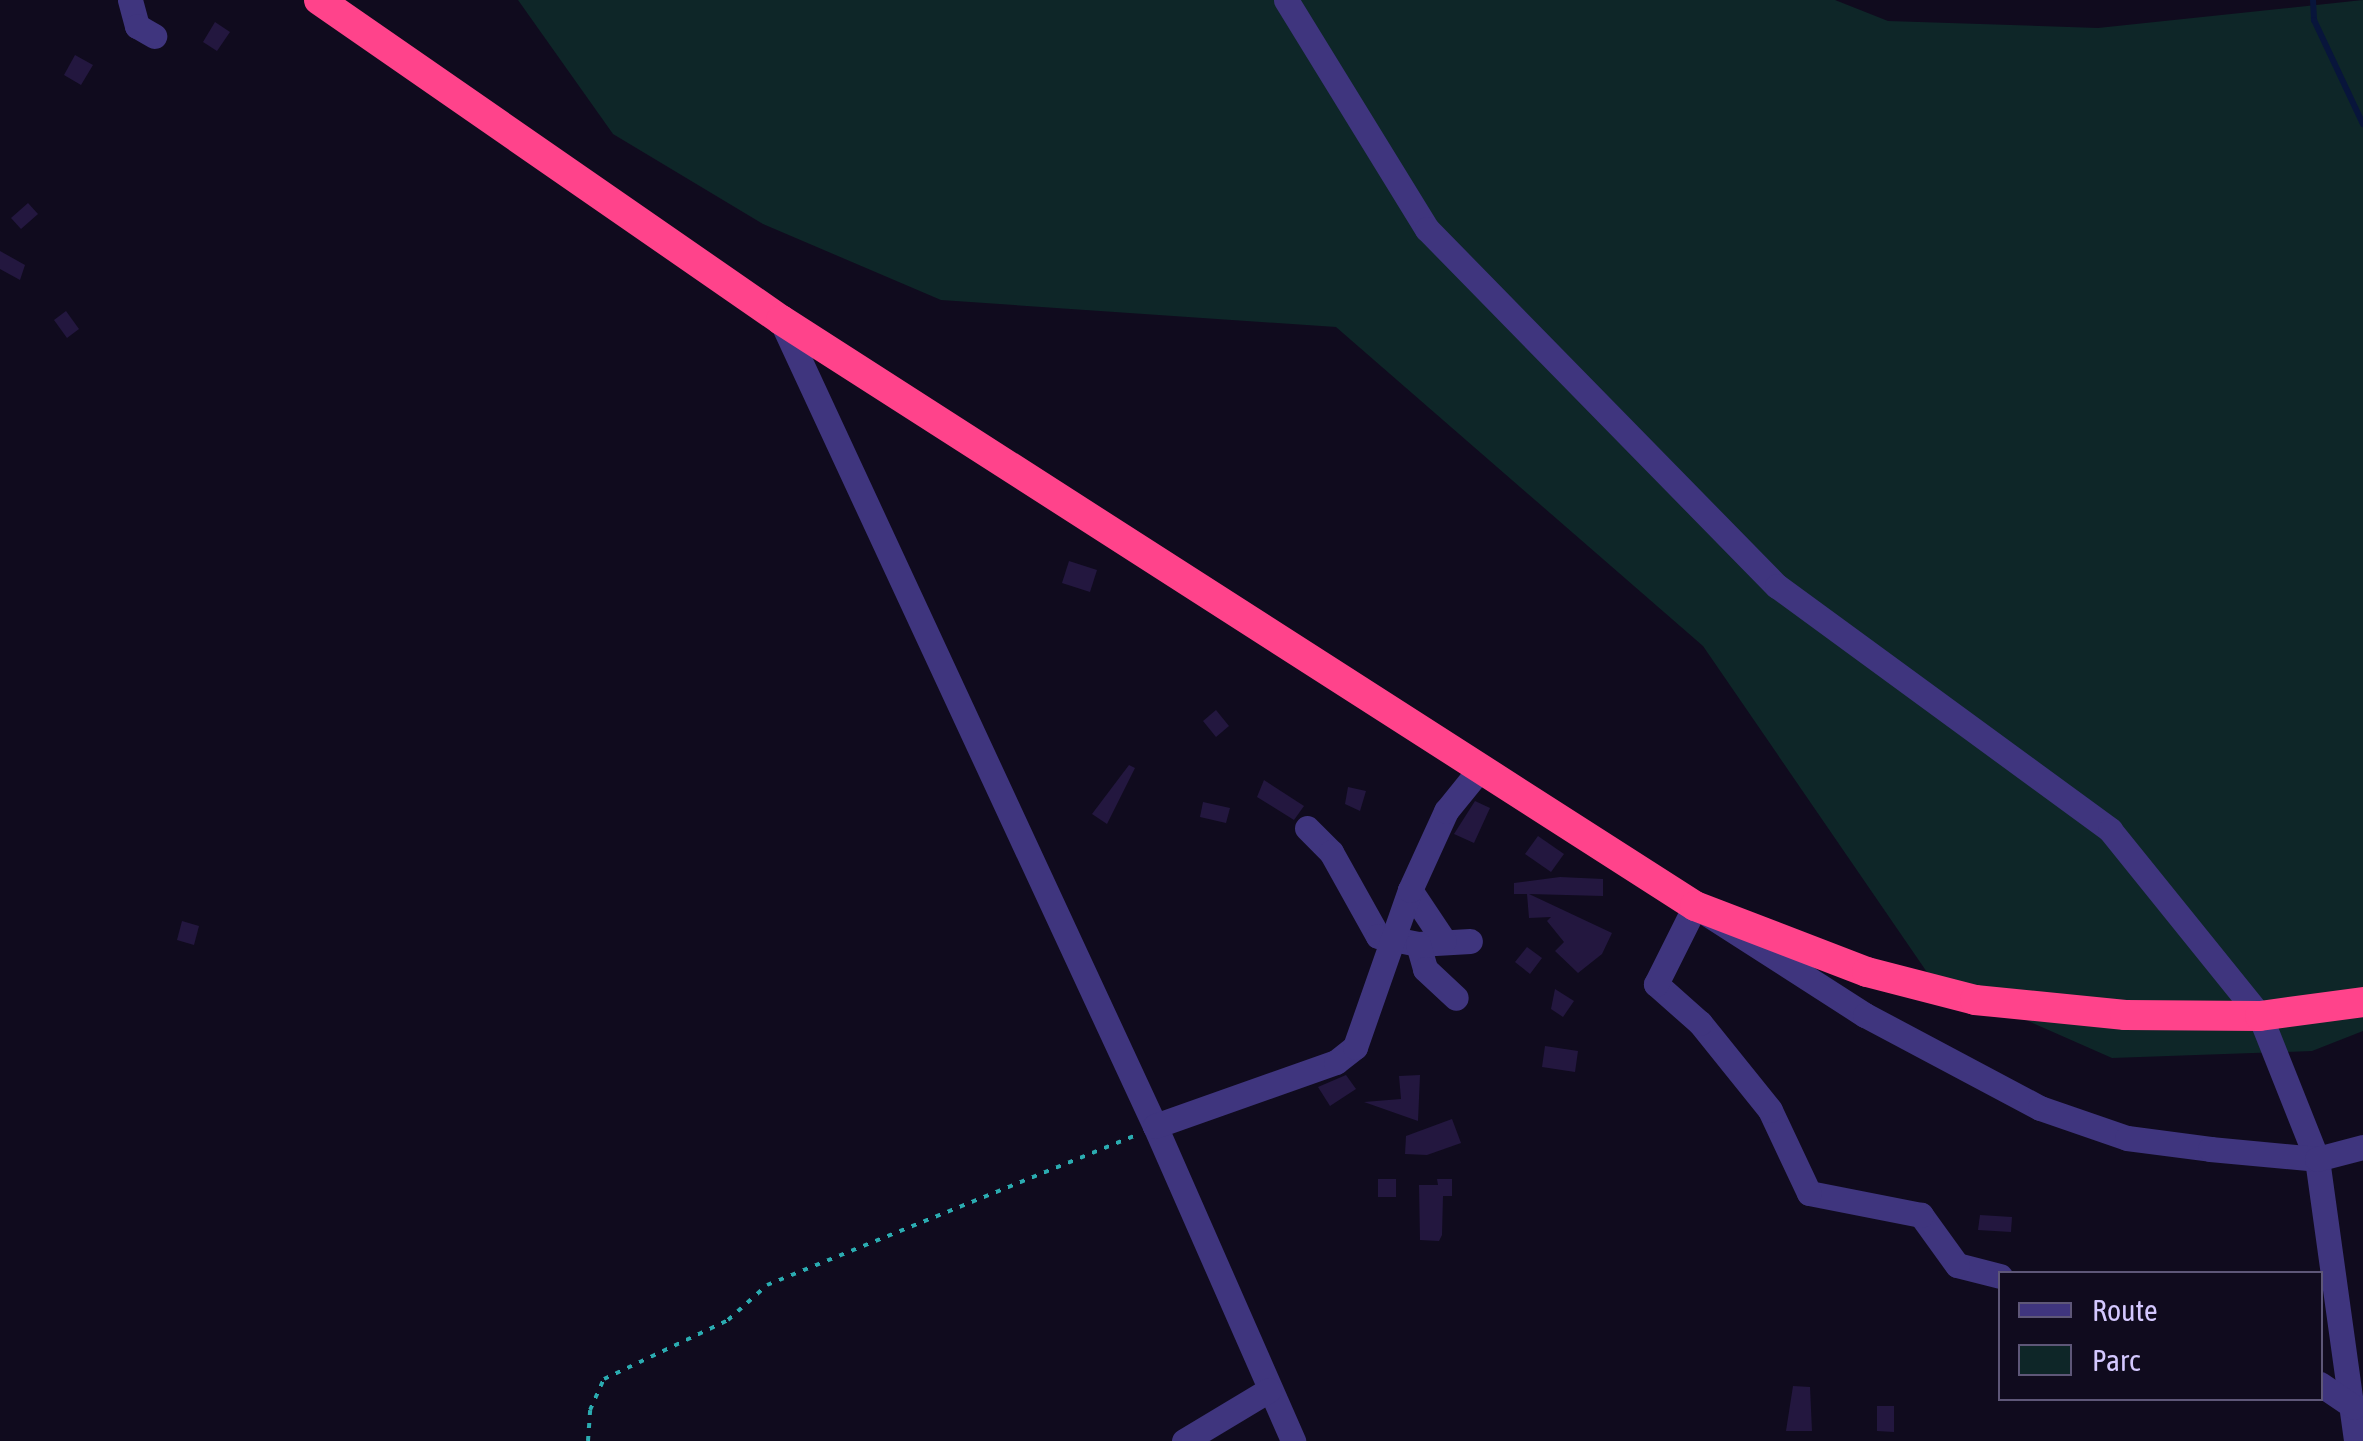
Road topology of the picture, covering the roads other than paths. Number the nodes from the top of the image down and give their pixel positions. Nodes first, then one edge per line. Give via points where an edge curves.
1 (130, 0) edge
2 (318, 0) edge
3 (1286, 0) edge
4 (154, 36) dead end
5 (781, 320) junction
6 (1480, 770) junction
7 (1307, 828) dead end
8 (1410, 890) junction
9 (1695, 906) junction
10 (1406, 943) junction
11 (1456, 998) dead end
12 (2363, 1002) edge
13 (2260, 1016) junction
14 (1155, 1126) junction
15 (2363, 1147) edge
16 (2316, 1159) junction
17 (1998, 1275) edge
18 (2323, 1386) edge
19 (1270, 1390) junction
20 (2356, 1408) edge
21 (1184, 1441) edge
22 (1292, 1441) edge
23 (2356, 1441) edge

1 - 4 street via 137,26
2 - 5 highway
3 - 13 street via 1427,229 1777,586 2110,830
5 - 6 highway
5 - 14 street
6 - 8 street via 1446,811
6 - 9 highway
7 - 10 street via 1331,852 1378,936
8 - 10 street
8 - 10 street via 1457,940
9 - 13 highway via 1868,972 1976,1000 2125,1015
9 - 16 street via 1865,1015 2040,1108 2126,1138
9 - 17 street via 1656,984 1700,1023 1770,1110 1810,1193 1921,1215 1957,1265
10 - 11 street
10 - 14 street via 1355,1048 1336,1062
12 - 13 highway
13 - 16 street
14 - 19 street
15 - 16 street
16 - 20 street
18 - 20 street
19 - 21 street
19 - 22 street
20 - 23 street

